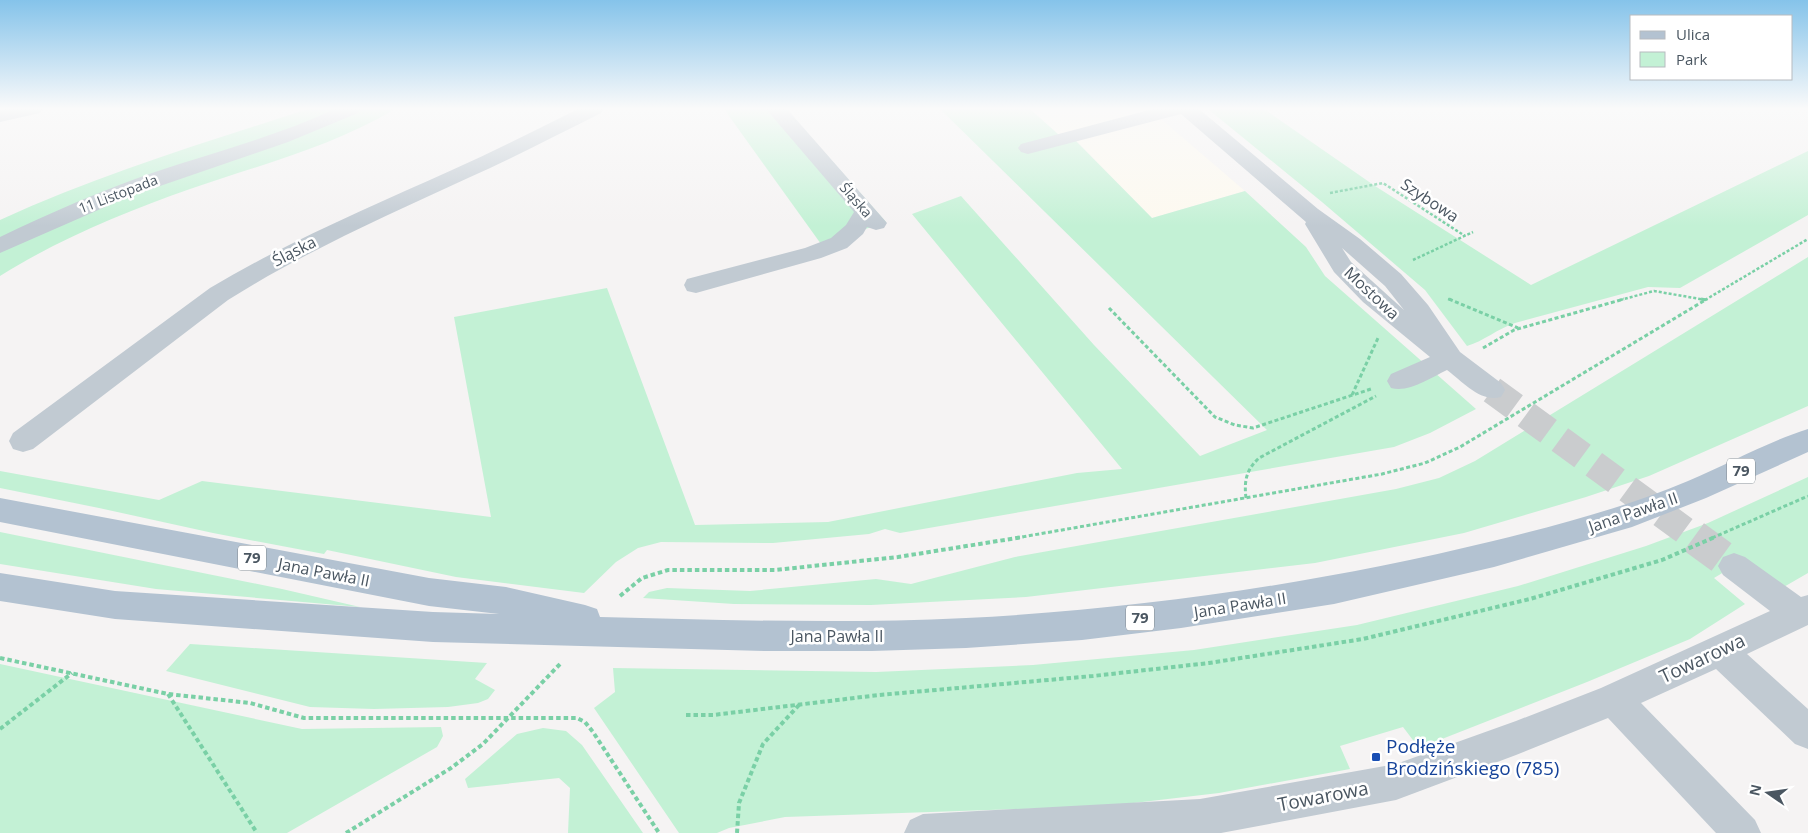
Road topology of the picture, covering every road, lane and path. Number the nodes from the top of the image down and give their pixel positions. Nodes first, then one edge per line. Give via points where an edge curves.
1 (254, 148) edge
2 (513, 148) edge
3 (810, 148) edge
4 (1233, 148) edge
5 (1302, 207) junction
6 (1473, 232) dead end
7 (1465, 236) junction
8 (1808, 240) edge
9 (0, 246) edge
10 (1385, 273) junction
11 (696, 285) dead end
12 (1448, 299) dead end
13 (1706, 300) junction
14 (1109, 308) dead end
15 (1519, 328) junction
16 (1379, 336) dead end
17 (1450, 358) junction
18 (1400, 381) junction
19 (1492, 390) tunnel mouth
20 (1352, 395) junction
21 (1808, 440) edge
22 (23, 441) dead end
23 (1808, 496) edge
24 (1246, 498) junction
25 (0, 510) edge
26 (1734, 566) tunnel mouth
27 (0, 587) edge
28 (620, 596) dead end
29 (1803, 611) edge
30 (648, 632) junction
31 (1720, 651) junction
32 (0, 658) edge
33 (560, 663) dead end
34 (72, 673) junction
35 (168, 694) junction
36 (1613, 698) junction
37 (800, 704) junction
38 (686, 715) dead end
39 (507, 719) junction
40 (0, 730) edge
41 (1808, 732) edge
42 (1121, 828) edge
43 (257, 833) edge
44 (346, 833) edge
45 (659, 833) edge
46 (737, 833) edge
47 (923, 833) edge
48 (1742, 833) edge

1 - 9 street, 11 Listopada via 124,190
2 - 22 street, Śląska via 252,273 219,294
3 - 11 street, Śląska via 871,217 839,243 814,253
4 - 5 street, Mostowa
5 - 7 path, Szybowa via 1383,183
5 - 10 street, Mostowa
5 - 17 street, Mostowa via 1342,266 1399,319
6 - 7 path
7 - 10 path
8 - 13 path
10 - 17 street, Mostowa via 1419,311
12 - 15 path
13 - 15 path via 1654,291
13 - 24 path via 1444,456 1382,474
14 - 20 path via 1215,417 1235,426 1253,428
15 - 17 path via 1481,349
16 - 20 path
17 - 18 street
17 - 19 street, Mostowa
18 - 20 path
18 - 24 path via 1259,458 1247,469 1244,481
21 - 30 main road, Jana Pawła II / 79 via 1696,490 1621,518 1494,554 1334,590 1181,614 966,633 765,636
23 - 37 path via 1662,560 1530,598 1364,639 1189,665
24 - 28 path via 898,557 775,570 653,572 639,578
25 - 30 main road, Jana Pawła II / 79 via 429,592 506,601
26 - 29 street
27 - 30 main road, Jana Pawła II / 79 via 115,605 358,624
29 - 31 street, Towarowa
31 - 36 street, Towarowa
31 - 41 street
32 - 34 path
33 - 39 path
34 - 35 path
34 - 40 path
35 - 39 path via 250,703 304,718
35 - 43 path
36 - 42 street, Towarowa via 1396,782 1200,818
36 - 48 street
37 - 38 path
37 - 46 path via 764,744 739,803
39 - 44 path via 483,744 451,768
39 - 45 path via 577,718 584,722
42 - 47 street, Towarowa

